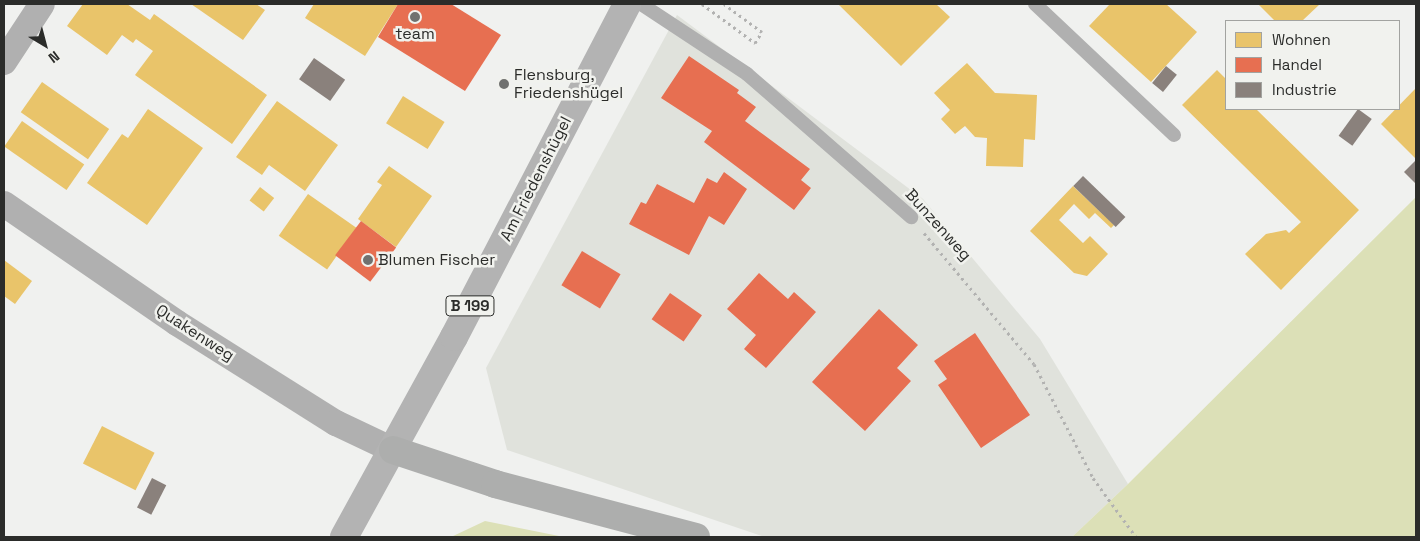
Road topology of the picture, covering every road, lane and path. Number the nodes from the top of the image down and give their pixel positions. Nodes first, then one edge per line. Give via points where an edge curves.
1 (42, 4) edge
2 (627, 4) edge
3 (641, 4) edge
4 (702, 4) edge
5 (724, 4) edge
6 (1035, 4) edge
7 (4, 62) edge
8 (1174, 135) dead end
9 (4, 204) edge
10 (911, 217) joint
11 (393, 450) junction
12 (344, 537) edge
13 (696, 537) edge
14 (1136, 537) edge

1 - 7 street
2 - 11 main road, Am Friedenshügel / B 199
3 - 10 lane, Bunzenweg via 747,74
4 - 5 path via 755,44 762,32
6 - 8 lane
9 - 11 street, Quakenweg via 177,323 336,423
10 - 14 path, Bunzenweg via 1034,364 1092,478
11 - 12 main road, Am Friedenshügel / B 199
11 - 13 highway via 495,484

